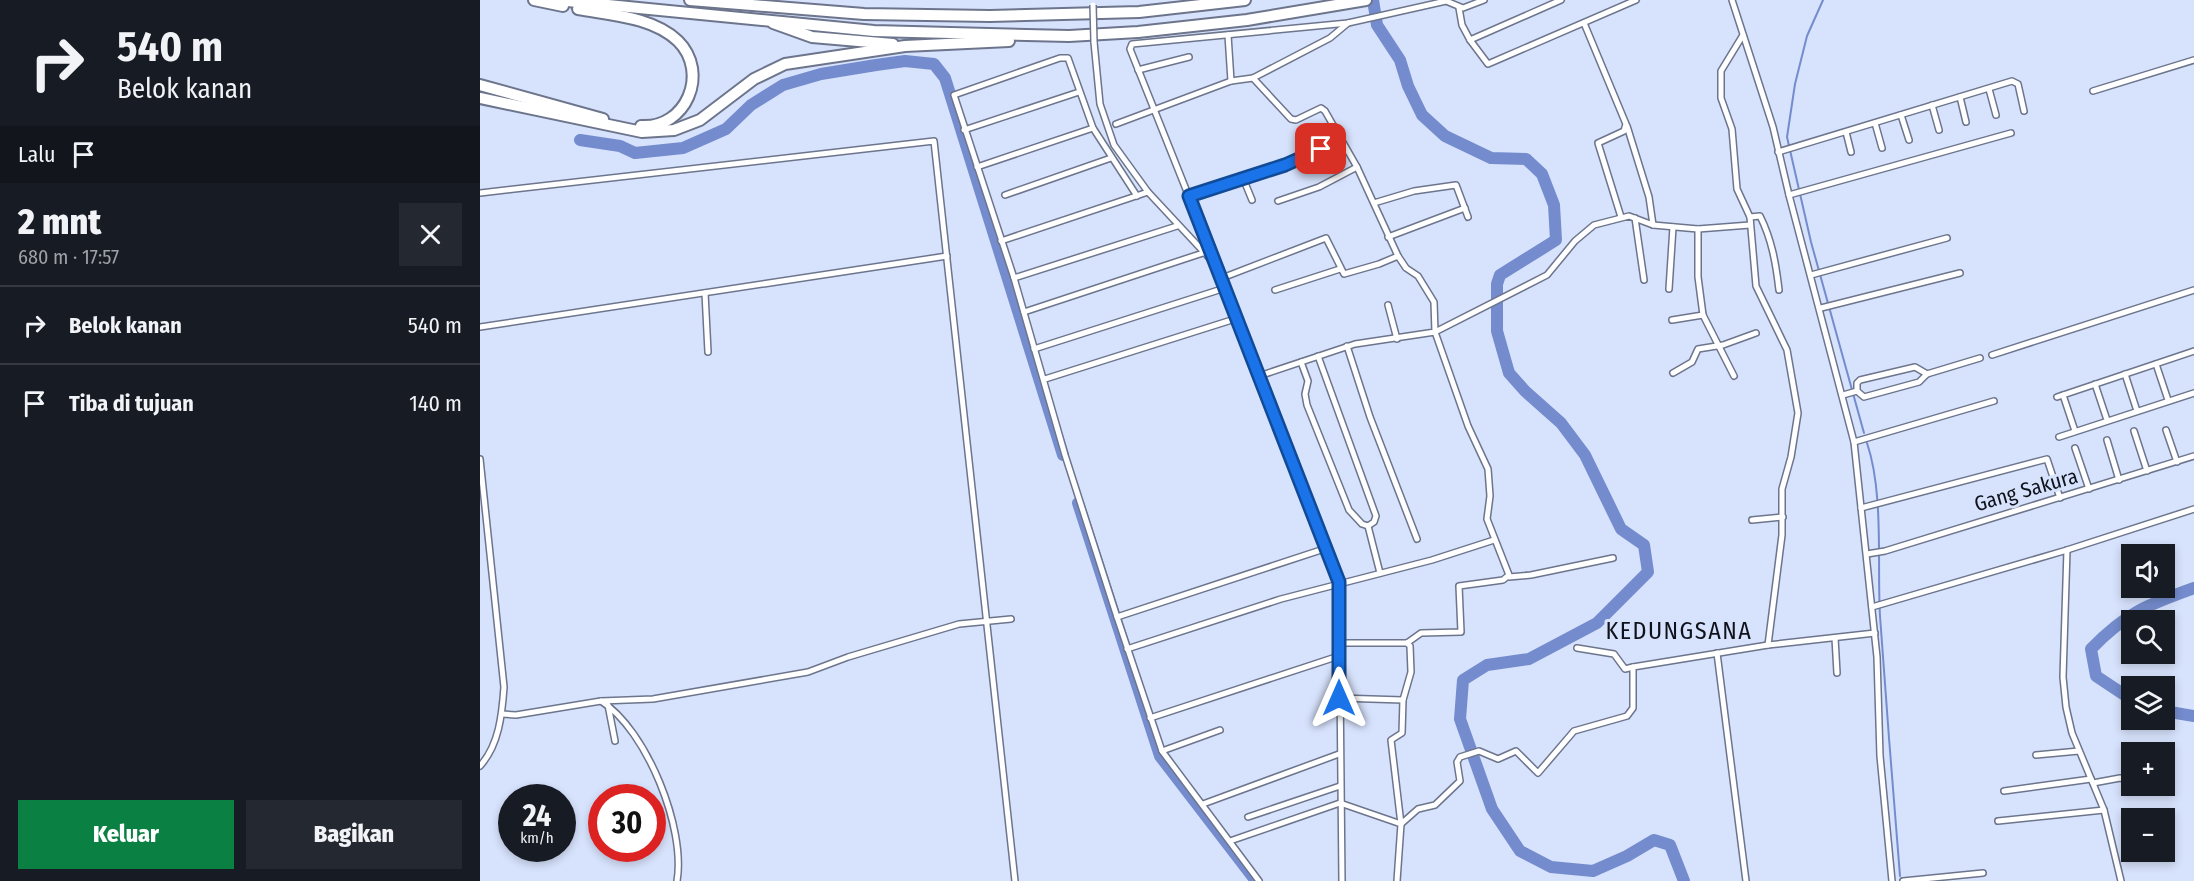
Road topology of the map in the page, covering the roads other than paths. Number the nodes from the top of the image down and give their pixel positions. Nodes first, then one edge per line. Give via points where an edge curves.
1 (534, 0) edge
2 (556, 0) edge
3 (690, 0) edge
4 (1245, 0) edge
5 (1366, 0) edge
6 (1484, 0) edge
7 (1561, 0) edge
8 (1636, 0) edge
9 (1732, 0) edge
10 (1549, 2) edge
11 (1092, 3) edge
12 (1459, 8) junction
13 (765, 19) junction
14 (1348, 23) junction
15 (1584, 23) junction
16 (1228, 35) junction
17 (1743, 35) junction
18 (1069, 36) junction
19 (1470, 40) junction
20 (905, 46) junction
21 (1189, 57) dead end
22 (2194, 60) edge
23 (1138, 70) junction
24 (1253, 78) junction
25 (1231, 81) junction
26 (480, 85) edge
27 (1989, 88) junction
28 (2093, 91) dead end
29 (1079, 92) junction
30 (480, 98) edge
31 (1960, 98) junction
32 (1932, 105) junction
33 (1154, 110) junction
34 (2024, 111) dead end
35 (1901, 115) junction
36 (1996, 115) dead end
37 (1966, 122) dead end
38 (1875, 123) junction
39 (1116, 124) dead end
40 (1627, 126) junction
41 (1093, 128) junction
42 (964, 130) junction
43 (1939, 130) dead end
44 (1846, 132) junction
45 (2011, 133) dead end
46 (1341, 139) junction
47 (1909, 140) dead end
48 (1882, 148) dead end
49 (1781, 151) junction
50 (1851, 152) dead end
51 (1110, 158) junction
52 (976, 167) junction
53 (1357, 167) junction
54 (1243, 178) junction
55 (1148, 192) junction
56 (480, 193) edge
57 (1005, 195) dead end
58 (1791, 195) junction
59 (1137, 196) junction
60 (1189, 196) junction
61 (1252, 200) dead end
62 (1278, 201) dead end
63 (1374, 202) junction
64 (1465, 208) junction
65 (1468, 217) dead end
66 (1621, 217) junction
67 (1750, 217) junction
68 (1635, 218) junction
69 (1653, 225) junction
70 (1750, 225) junction
71 (1177, 226) junction
72 (1673, 227) junction
73 (1698, 229) junction
74 (1388, 237) junction
75 (1947, 238) dead end
76 (1001, 241) junction
77 (1203, 253) junction
78 (947, 256) junction
79 (1398, 256) junction
80 (1215, 264) junction
81 (1340, 269) junction
82 (1960, 273) dead end
83 (1817, 274) junction
84 (1014, 278) junction
85 (1222, 278) junction
86 (1644, 280) dead end
87 (1226, 288) junction
88 (1669, 289) dead end
89 (1275, 290) dead end
90 (2194, 290) edge
91 (1779, 291) dead end
92 (705, 293) junction
93 (1388, 305) dead end
94 (1823, 308) junction
95 (1024, 312) junction
96 (1703, 315) junction
97 (1238, 318) junction
98 (1672, 320) dead end
99 (480, 327) edge
100 (1435, 332) junction
101 (1756, 333) dead end
102 (1397, 339) junction
103 (1347, 346) junction
104 (1718, 346) junction
105 (1034, 349) junction
106 (708, 352) dead end
107 (2193, 352) edge
108 (1992, 355) dead end
109 (1318, 356) junction
110 (1980, 358) dead end
111 (2194, 361) edge
112 (1301, 362) junction
113 (2156, 364) junction
114 (1673, 373) dead end
115 (1927, 374) junction
116 (2125, 374) junction
117 (1259, 376) junction
118 (1734, 376) dead end
119 (1045, 379) junction
120 (2095, 384) junction
121 (1850, 393) junction
122 (2194, 393) edge
123 (2168, 400) junction
124 (1995, 401) dead end
125 (2137, 411) junction
126 (2107, 420) junction
127 (2166, 430) dead end
128 (2075, 431) junction
129 (2134, 431) dead end
130 (2059, 437) dead end
131 (2107, 440) dead end
132 (1854, 442) junction
133 (2074, 448) dead end
134 (2194, 456) edge
135 (480, 459) edge
136 (2177, 462) junction
137 (2147, 471) junction
138 (2119, 480) junction
139 (2089, 489) junction
140 (2060, 498) junction
141 (1861, 508) junction
142 (2194, 509) edge
143 (1783, 517) junction
144 (1752, 520) dead end
145 (1368, 526) junction
146 (1417, 539) dead end
147 (1494, 540) junction
148 (1327, 548) junction
149 (2067, 550) junction
150 (1870, 553) junction
151 (1613, 558) dead end
152 (1380, 573) junction
153 (1509, 577) junction
154 (1339, 582) junction
155 (1877, 606) junction
156 (1117, 617) junction
157 (1011, 619) dead end
158 (986, 622) junction
159 (1875, 633) junction
160 (1835, 638) junction
161 (1340, 643) junction
162 (1407, 643) junction
163 (1768, 645) junction
164 (1577, 648) dead end
165 (1127, 649) junction
166 (1717, 653) junction
167 (1339, 656) junction
168 (1633, 667) junction
169 (1837, 673) dead end
170 (1339, 698) junction
171 (1403, 700) junction
172 (601, 701) junction
173 (608, 705) junction
174 (502, 714) junction
175 (1150, 718) junction
176 (1220, 730) dead end
177 (615, 741) dead end
178 (1162, 751) junction
179 (2079, 751) junction
180 (1339, 754) junction
181 (2036, 755) dead end
182 (480, 766) edge
183 (2121, 777) edge
184 (2092, 781) junction
185 (1340, 786) junction
186 (2004, 791) dead end
187 (1340, 803) junction
188 (1203, 804) junction
189 (2104, 810) junction
190 (1248, 817) dead end
191 (1998, 821) dead end
192 (1401, 824) junction
193 (1230, 841) junction
194 (1983, 873) dead end
195 (677, 881) edge
196 (1015, 881) edge
197 (1259, 881) edge
198 (1342, 881) edge
199 (1397, 881) edge
200 (1746, 881) edge
201 (1892, 881) edge
202 (1904, 881) edge
203 (2121, 881) edge

1 - 26 highway via 637,20 673,37 685,49 693,68 686,103 660,125 628,125
2 - 13 highway
3 - 4 highway via 864,14 979,16 1139,12
5 - 18 highway via 1247,20
6 - 12 street
7 - 10 street
8 - 15 street
9 - 17 street
10 - 19 street
11 - 55 street, bridge via 1097,86 1105,121 1126,164
12 - 14 street via 1446,1
12 - 19 street
13 - 18 highway via 874,31
13 - 20 highway via 812,37
14 - 16 street
14 - 24 street via 1330,38
15 - 19 street via 1487,64
15 - 40 street
16 - 23 street via 1134,43 1130,49
16 - 25 street
17 - 49 street
17 - 67 street via 1722,68 1720,89 1732,129 1737,189
18 - 20 highway
20 - 30 highway via 785,64 754,79 700,120 658,133
21 - 23 street
22 - 28 street
23 - 33 street
24 - 25 street
24 - 46 street via 1291,119 1322,108
25 - 33 street
27 - 31 street
27 - 34 street via 2016,82
27 - 36 street
29 - 41 street
29 - 42 street
29 - 42 street via 1070,60 1060,58 956,93 953,97
31 - 32 street
31 - 37 street
32 - 35 street
32 - 43 street
33 - 39 street
33 - 60 street
35 - 38 street
35 - 47 street
38 - 44 street
38 - 48 street
40 - 66 street via 1598,143
40 - 69 street via 1649,197
41 - 51 street
41 - 52 street
42 - 52 street
44 - 49 street
44 - 50 street
45 - 58 street
46 - 53 street
46 - 54 street
49 - 58 street
51 - 57 street
51 - 59 street
52 - 76 street
53 - 62 street via 1319,187
53 - 63 street
54 - 60 street
54 - 61 street
55 - 59 street
55 - 71 street
56 - 78 street via 934,141
58 - 83 street
59 - 76 street
60 - 80 street
63 - 64 street via 1456,185
63 - 74 street
64 - 65 street
64 - 74 street
66 - 68 street
66 - 100 street via 1589,228 1553,270
67 - 70 street
67 - 91 street via 1760,216 1769,235
68 - 69 street
68 - 86 street
69 - 72 street
70 - 73 street
70 - 143 street via 1756,286 1786,350 1797,402 1795,436 1782,489
71 - 77 street
71 - 84 street
72 - 73 street
72 - 88 street
73 - 96 street
74 - 79 street
75 - 83 street
76 - 84 street
77 - 80 street
77 - 95 street
78 - 92 street
78 - 158 street
79 - 81 street via 1345,274
79 - 100 street via 1418,276 1434,302
80 - 85 street
81 - 85 street via 1326,238
81 - 89 street
82 - 94 street
83 - 94 street
84 - 95 street
85 - 87 street
87 - 97 street
87 - 105 street
90 - 108 street
92 - 99 street
92 - 106 street
93 - 102 street
94 - 121 street
95 - 105 street
96 - 98 street
96 - 104 street
97 - 117 street
97 - 119 street
100 - 102 street
100 - 147 street via 1468,426 1488,469 1487,519
101 - 104 street
102 - 103 street
103 - 109 street
103 - 146 street
104 - 114 street via 1698,349 1692,362
104 - 118 street
105 - 119 street
107 - 111 street
107 - 113 street
109 - 112 street
109 - 145 street via 1376,516
110 - 115 street
112 - 117 street
112 - 145 street via 1308,381 1307,405 1346,504
113 - 116 street
113 - 123 street
115 - 121 street via 1919,382 1864,397
115 - 121 street via 1916,367 1904,369 1858,381
116 - 120 street
116 - 125 street
117 - 148 street
119 - 156 street
120 - 126 street
120 - 128 street via 2060,396
121 - 132 street
122 - 123 street
123 - 125 street
124 - 132 street
125 - 126 street
126 - 128 street
127 - 136 street
128 - 130 street
129 - 137 street
131 - 138 street
132 - 141 street
133 - 139 street
134 - 136 street, Gang Sakura
135 - 174 street via 504,687
136 - 137 street, Gang Sakura
137 - 138 street, Gang Sakura
138 - 139 street, Gang Sakura
139 - 140 street, Gang Sakura
140 - 141 street via 2047,459
140 - 150 street, Gang Sakura
141 - 150 street
142 - 149 street
143 - 144 street
143 - 163 street
145 - 152 street
147 - 152 street
147 - 153 street
148 - 154 street
148 - 156 street
149 - 155 street
149 - 179 street via 2063,677 2072,733
150 - 155 street
151 - 153 street
152 - 154 street
153 - 162 street via 1459,586 1461,632 1421,633
154 - 161 street
154 - 165 street
155 - 159 street
156 - 165 street
157 - 158 street
158 - 172 street via 959,624 808,672 653,699
158 - 196 street
159 - 160 street
159 - 201 street via 1880,756
160 - 163 street
160 - 169 street
161 - 162 street
161 - 167 street
162 - 171 street via 1411,672
163 - 166 street
164 - 168 street via 1614,654 1624,669
165 - 175 street
166 - 168 street
166 - 200 street
167 - 170 street
167 - 175 street
168 - 192 street via 1630,714 1574,731 1539,773 1518,752 1497,759 1477,752 1461,756 1457,761 1457,786 1435,805 1418,809
170 - 171 street
170 - 180 street
171 - 192 street via 1402,733 1391,740
172 - 173 street
172 - 174 street
173 - 177 street
173 - 195 street via 648,752 658,772 680,861
174 - 182 street via 495,742
175 - 178 street
176 - 178 street
178 - 188 street
179 - 181 street
179 - 184 street
180 - 185 street
180 - 188 street
183 - 184 street
184 - 186 street
184 - 189 street
185 - 187 street
185 - 190 street
187 - 192 street
187 - 193 street
187 - 198 street
188 - 193 street
189 - 191 street
189 - 203 street
192 - 199 street
193 - 197 street
194 - 202 street

